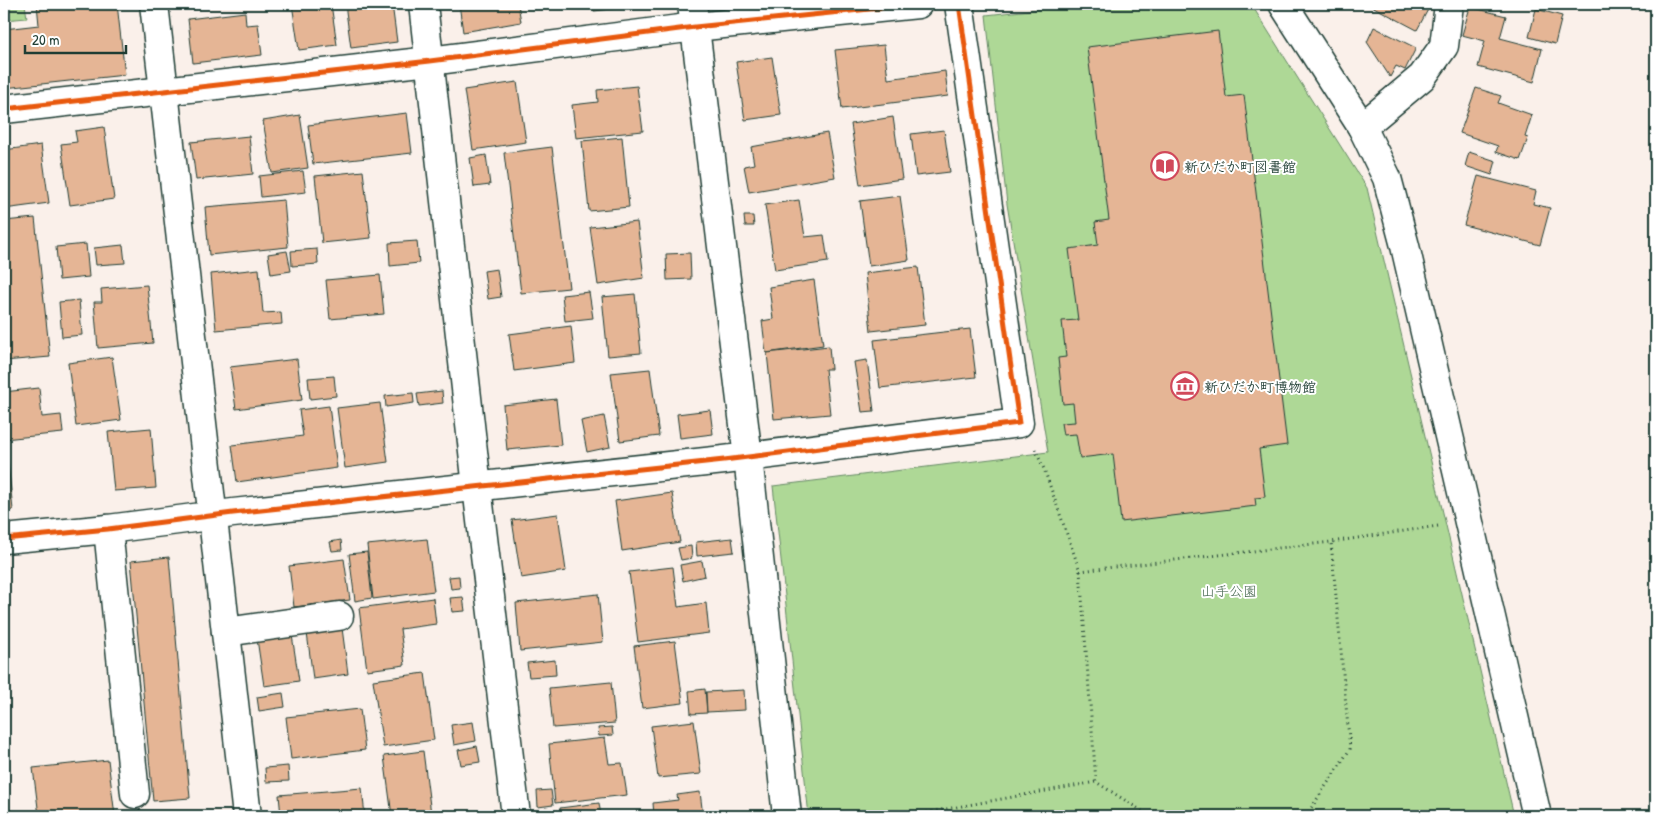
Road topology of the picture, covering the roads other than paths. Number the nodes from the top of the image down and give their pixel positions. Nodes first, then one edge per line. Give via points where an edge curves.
1 (154, 4) edge
2 (423, 4) edge
3 (918, 4) edge
4 (959, 4) edge
5 (1283, 4) edge
6 (1449, 4) edge
7 (694, 16) edge
8 (430, 61) junction
9 (164, 90) junction
10 (4, 109) edge
11 (1362, 127) junction
12 (748, 457) junction
13 (477, 487) junction
14 (212, 515) junction
15 (108, 529) junction
16 (4, 540) edge
17 (339, 616) dead end
18 (226, 632) junction
19 (134, 794) dead end
20 (247, 816) edge
21 (516, 816) edge
22 (787, 816) edge
23 (1536, 816) edge

1 - 9 street
2 - 8 street
3 - 7 street
4 - 12 street via 1019,423
5 - 11 street
6 - 11 street via 1444,46 1439,54 1422,77
7 - 8 street
7 - 12 street
8 - 9 street
8 - 13 street
9 - 10 street
9 - 14 street
11 - 23 street via 1387,178 1405,246
12 - 13 street
12 - 22 street
13 - 14 street
13 - 21 street
14 - 15 street
14 - 18 street
15 - 16 street
15 - 19 street
17 - 18 street
18 - 20 street

